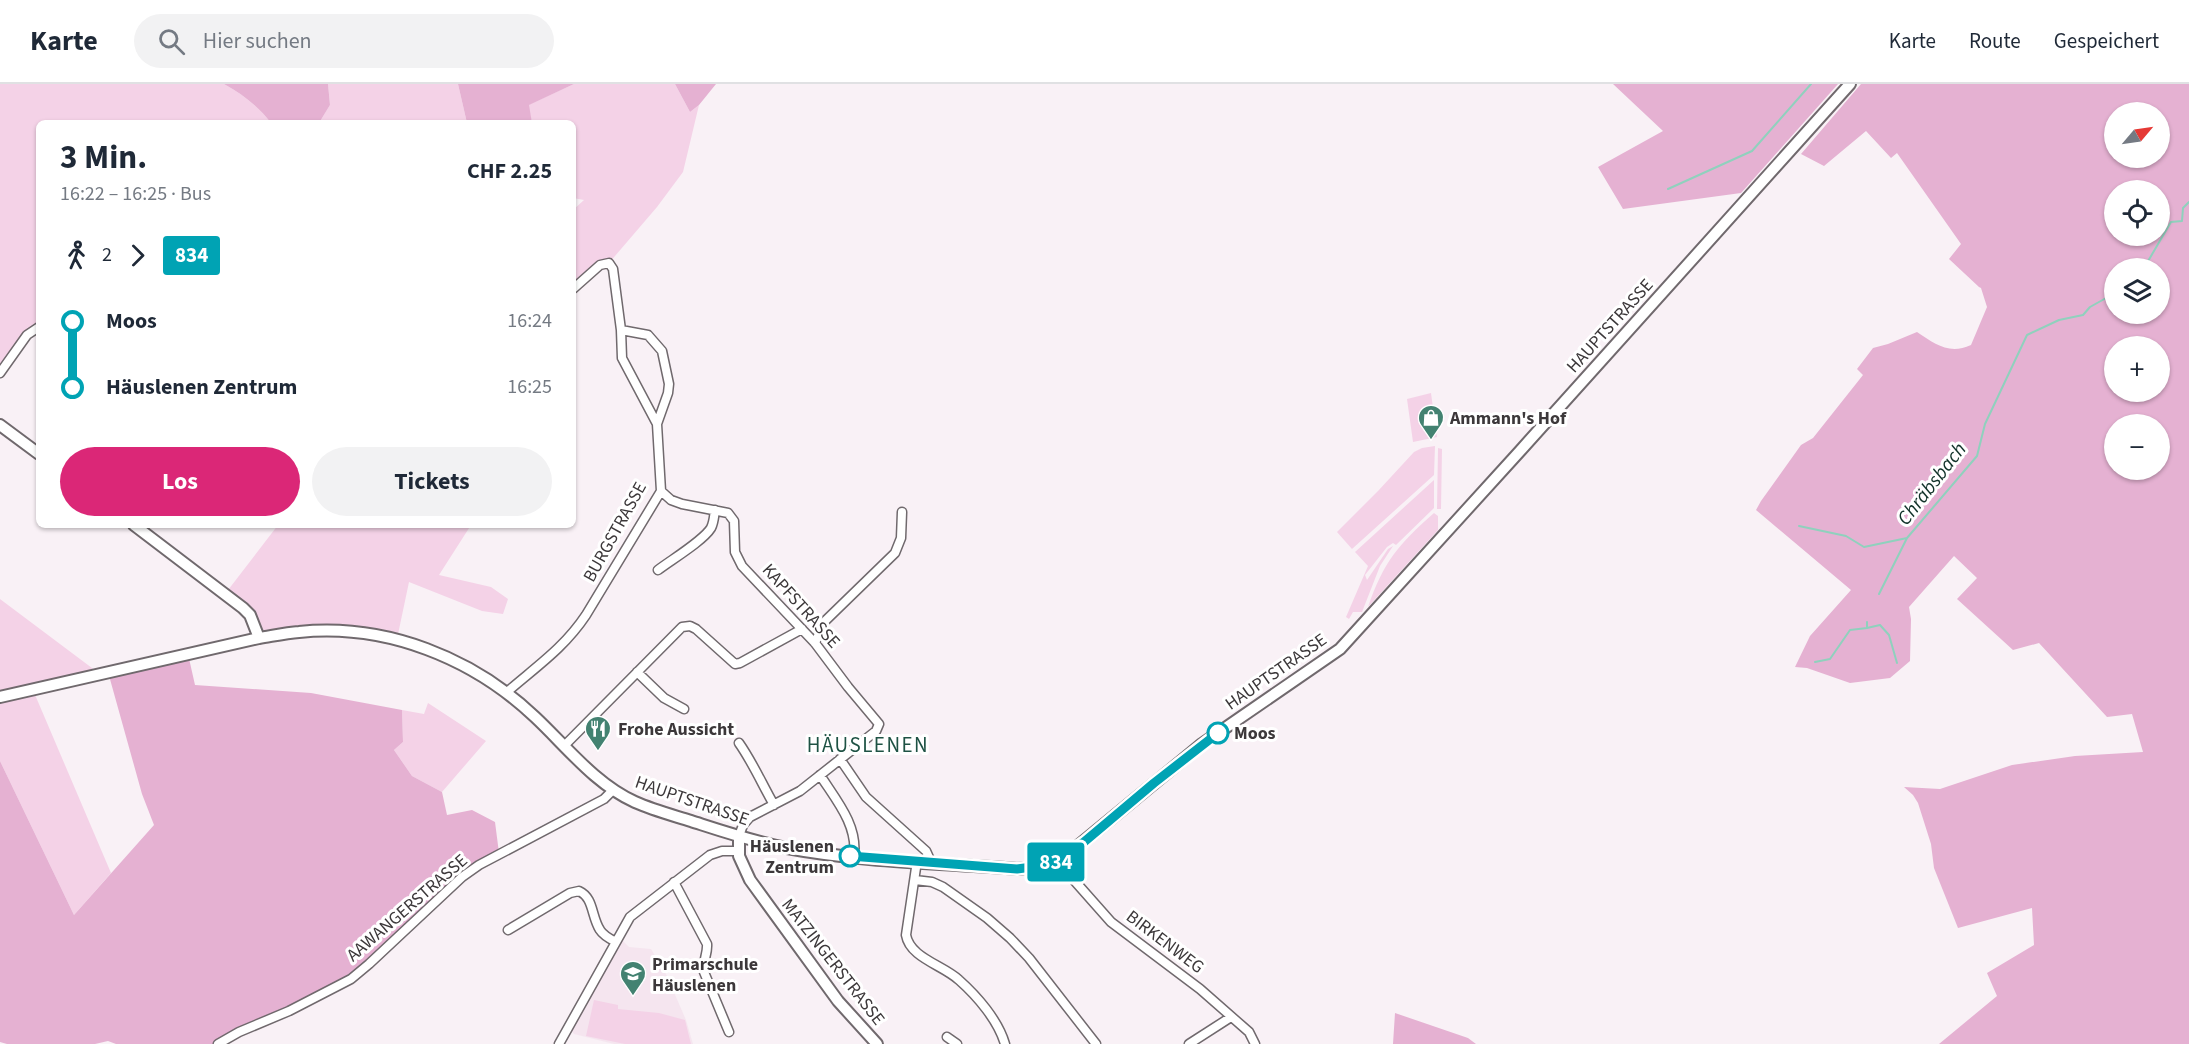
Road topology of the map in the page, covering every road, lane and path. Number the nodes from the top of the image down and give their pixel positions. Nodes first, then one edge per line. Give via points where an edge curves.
1 (1850, 84) edge
2 (576, 287) edge
3 (36, 329) edge
4 (621, 330) junction
5 (0, 373) edge
6 (657, 424) junction
7 (0, 425) edge
8 (36, 452) edge
9 (661, 491) junction
10 (715, 510) junction
11 (902, 512) dead end
12 (138, 528) edge
13 (658, 570) dead end
14 (802, 629) junction
15 (259, 638) junction
16 (815, 643) junction
17 (637, 672) junction
18 (507, 692) junction
19 (0, 697) edge
20 (684, 709) dead end
21 (739, 743) dead end
22 (565, 745) junction
23 (840, 759) junction
24 (820, 775) junction
25 (613, 790) junction
26 (774, 805) junction
27 (739, 836) junction
28 (738, 851) junction
29 (854, 856) junction
30 (917, 861) junction
31 (1057, 861) junction
32 (931, 862) junction
33 (915, 880) junction
34 (674, 882) junction
35 (508, 930) dead end
36 (616, 942) junction
37 (1231, 1017) junction
38 (729, 1032) dead end
39 (947, 1037) dead end
40 (218, 1044) edge
41 (559, 1044) edge
42 (877, 1044) edge
43 (957, 1044) edge
44 (1005, 1044) edge
45 (1096, 1044) edge
46 (1189, 1044) edge
47 (1255, 1044) edge

1 - 31 street, HAUPTSTRASSE via 1340,649 1202,744
2 - 4 street, BURGSTRASSE via 600,265 609,264 613,269
3 - 5 street via 27,335
4 - 6 street, BURGSTRASSE via 622,357
4 - 6 street via 648,335 662,351 669,384
6 - 9 street, BURGSTRASSE
7 - 8 street
9 - 10 street via 682,504
9 - 18 street, BURGSTRASSE via 573,633
10 - 13 street via 711,528
10 - 14 street, KAPFSTRASSE via 728,513 734,521 735,552 742,566
11 - 16 street via 901,538 895,553 824,622
12 - 15 street via 243,608
14 - 16 street, KAPFSTRASSE
14 - 17 street via 735,664 696,629 686,626
15 - 18 street, HAUPTSTRASSE via 332,631 397,639 448,658
15 - 19 street
16 - 23 street, KAPFSTRASSE via 879,724 876,731
17 - 20 street via 664,698
17 - 22 street
18 - 22 street, HAUPTSTRASSE
21 - 26 street
22 - 25 street, HAUPTSTRASSE
23 - 24 street
23 - 32 street via 866,797 926,851
24 - 26 street
24 - 29 street via 851,826
25 - 27 street, HAUPTSTRASSE via 644,805
25 - 40 street, AAWANGERSTRASSE via 604,799 499,853 462,877 351,979
26 - 27 street via 746,821
27 - 28 street, MATZINGERSTRASSE
27 - 29 street, HAUPTSTRASSE via 795,849
28 - 34 street via 714,853
28 - 42 street, MATZINGERSTRASSE via 744,871 769,908 838,1000
29 - 30 street, HAUPTSTRASSE
30 - 32 street, HAUPTSTRASSE
30 - 33 street
31 - 32 street, HAUPTSTRASSE via 1017,869
31 - 37 street, BIRKENWEG via 1111,922
33 - 44 street via 908,944 973,994
33 - 45 street via 943,886 1010,938
34 - 36 street via 635,912
34 - 38 street via 707,944 704,972
35 - 36 street via 579,891 587,895 601,932
36 - 41 street
37 - 46 street
37 - 47 street, BIRKENWEG via 1249,1032
39 - 43 street

